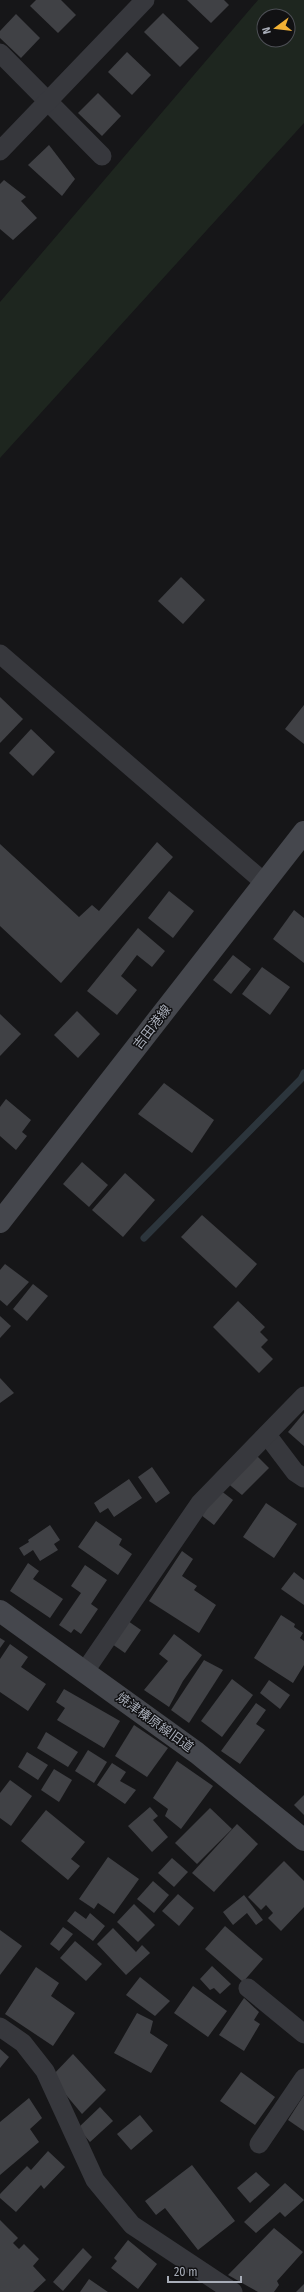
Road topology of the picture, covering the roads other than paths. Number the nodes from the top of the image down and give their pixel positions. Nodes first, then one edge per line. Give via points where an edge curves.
1 (145, 0) edge
2 (0, 54) edge
3 (47, 102) junction
4 (0, 151) edge
5 (102, 156) dead end
6 (0, 654) edge
7 (304, 832) edge
8 (296, 856) edge
9 (265, 883) junction
10 (0, 1222) edge
11 (304, 1396) edge
12 (267, 1435) junction
13 (304, 1478) edge
14 (0, 1611) edge
15 (85, 1671) junction
16 (304, 1840) edge
17 (248, 1988) dead end
18 (0, 2027) edge
19 (304, 2034) edge
20 (304, 2078) edge
21 (259, 2144) dead end
22 (233, 2292) edge

1 - 3 street
2 - 3 street
3 - 4 street
3 - 5 street
6 - 9 street
7 - 8 main road, 吉田港線
8 - 9 main road, 吉田港線
9 - 10 main road, 吉田港線
11 - 12 street
12 - 13 street via 295,1472
12 - 15 street via 200,1503
14 - 15 main road, 焼津榛原線旧道
15 - 16 main road, 焼津榛原線旧道 via 197,1753
17 - 19 street
18 - 22 street via 23,2043 45,2071 95,2180 132,2225
20 - 21 street

